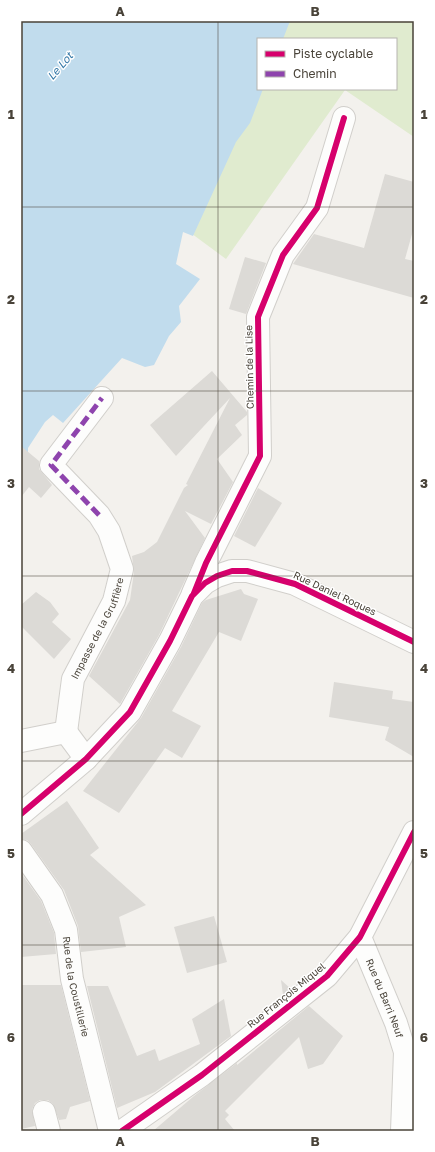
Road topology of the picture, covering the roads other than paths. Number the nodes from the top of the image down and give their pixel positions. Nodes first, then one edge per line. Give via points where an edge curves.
1 (344, 118) dead end
2 (102, 398) dead end
3 (192, 596) junction
4 (414, 642) edge
5 (66, 732) junction
6 (21, 741) edge
7 (86, 759) junction
8 (21, 814) edge
9 (414, 832) edge
10 (21, 851) edge
11 (360, 938) junction
12 (110, 1131) edge
13 (122, 1131) edge
14 (402, 1131) edge

1 - 3 street, Chemin de la Lise via 316,208 283,255 258,316 260,456
2 - 5 street, Impasse de la Gruffière via 51,465 99,515 109,531 122,569 114,601 73,679
3 - 4 street, Rue Daniel Roques via 217,576 232,571 247,571 295,584
3 - 7 street, Rue Daniel Roques via 130,712
5 - 6 street
5 - 7 street
7 - 8 street, Rue Daniel Roques
9 - 11 street, Rue François Miquel
10 - 12 street, Rue de la Coustillerie via 52,895 66,930 72,980
11 - 13 street, Rue François Miquel via 327,976 202,1075
11 - 14 street, Rue du Barri Neuf via 396,1023 405,1052

